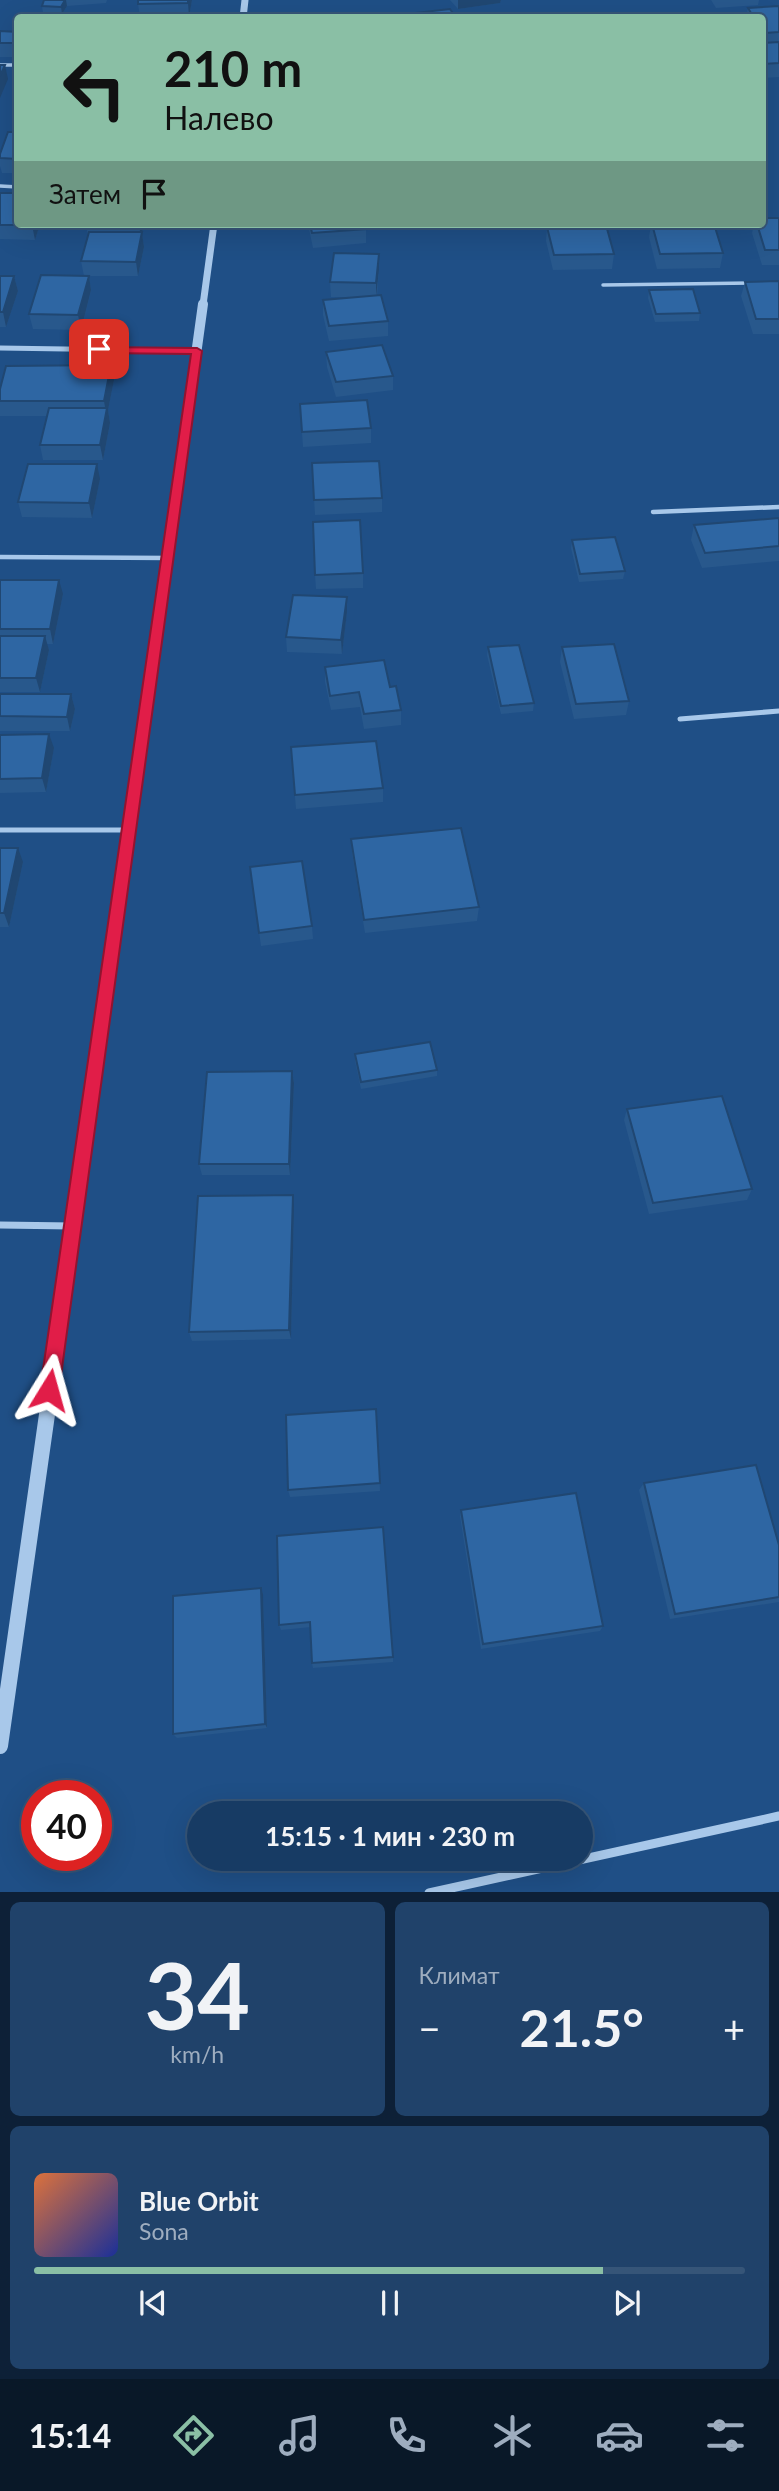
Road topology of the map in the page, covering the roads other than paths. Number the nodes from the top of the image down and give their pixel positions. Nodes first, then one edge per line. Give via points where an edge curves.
1 (213, 228) edge
2 (752, 283) edge
3 (603, 285) dead end
4 (0, 348) edge
5 (197, 351) junction
6 (779, 507) edge
7 (653, 512) dead end
8 (0, 557) edge
9 (169, 558) junction
10 (779, 711) edge
11 (680, 719) dead end
12 (0, 830) edge
13 (129, 830) junction
14 (0, 1225) edge
15 (72, 1226) junction
16 (0, 1746) edge
17 (779, 1816) edge
18 (429, 1892) edge

1 - 5 street
2 - 3 lane
4 - 5 street
5 - 9 street
6 - 7 lane
8 - 9 lane
9 - 13 street
10 - 11 lane
12 - 13 lane
13 - 15 street
14 - 15 lane
15 - 16 street
17 - 18 street

